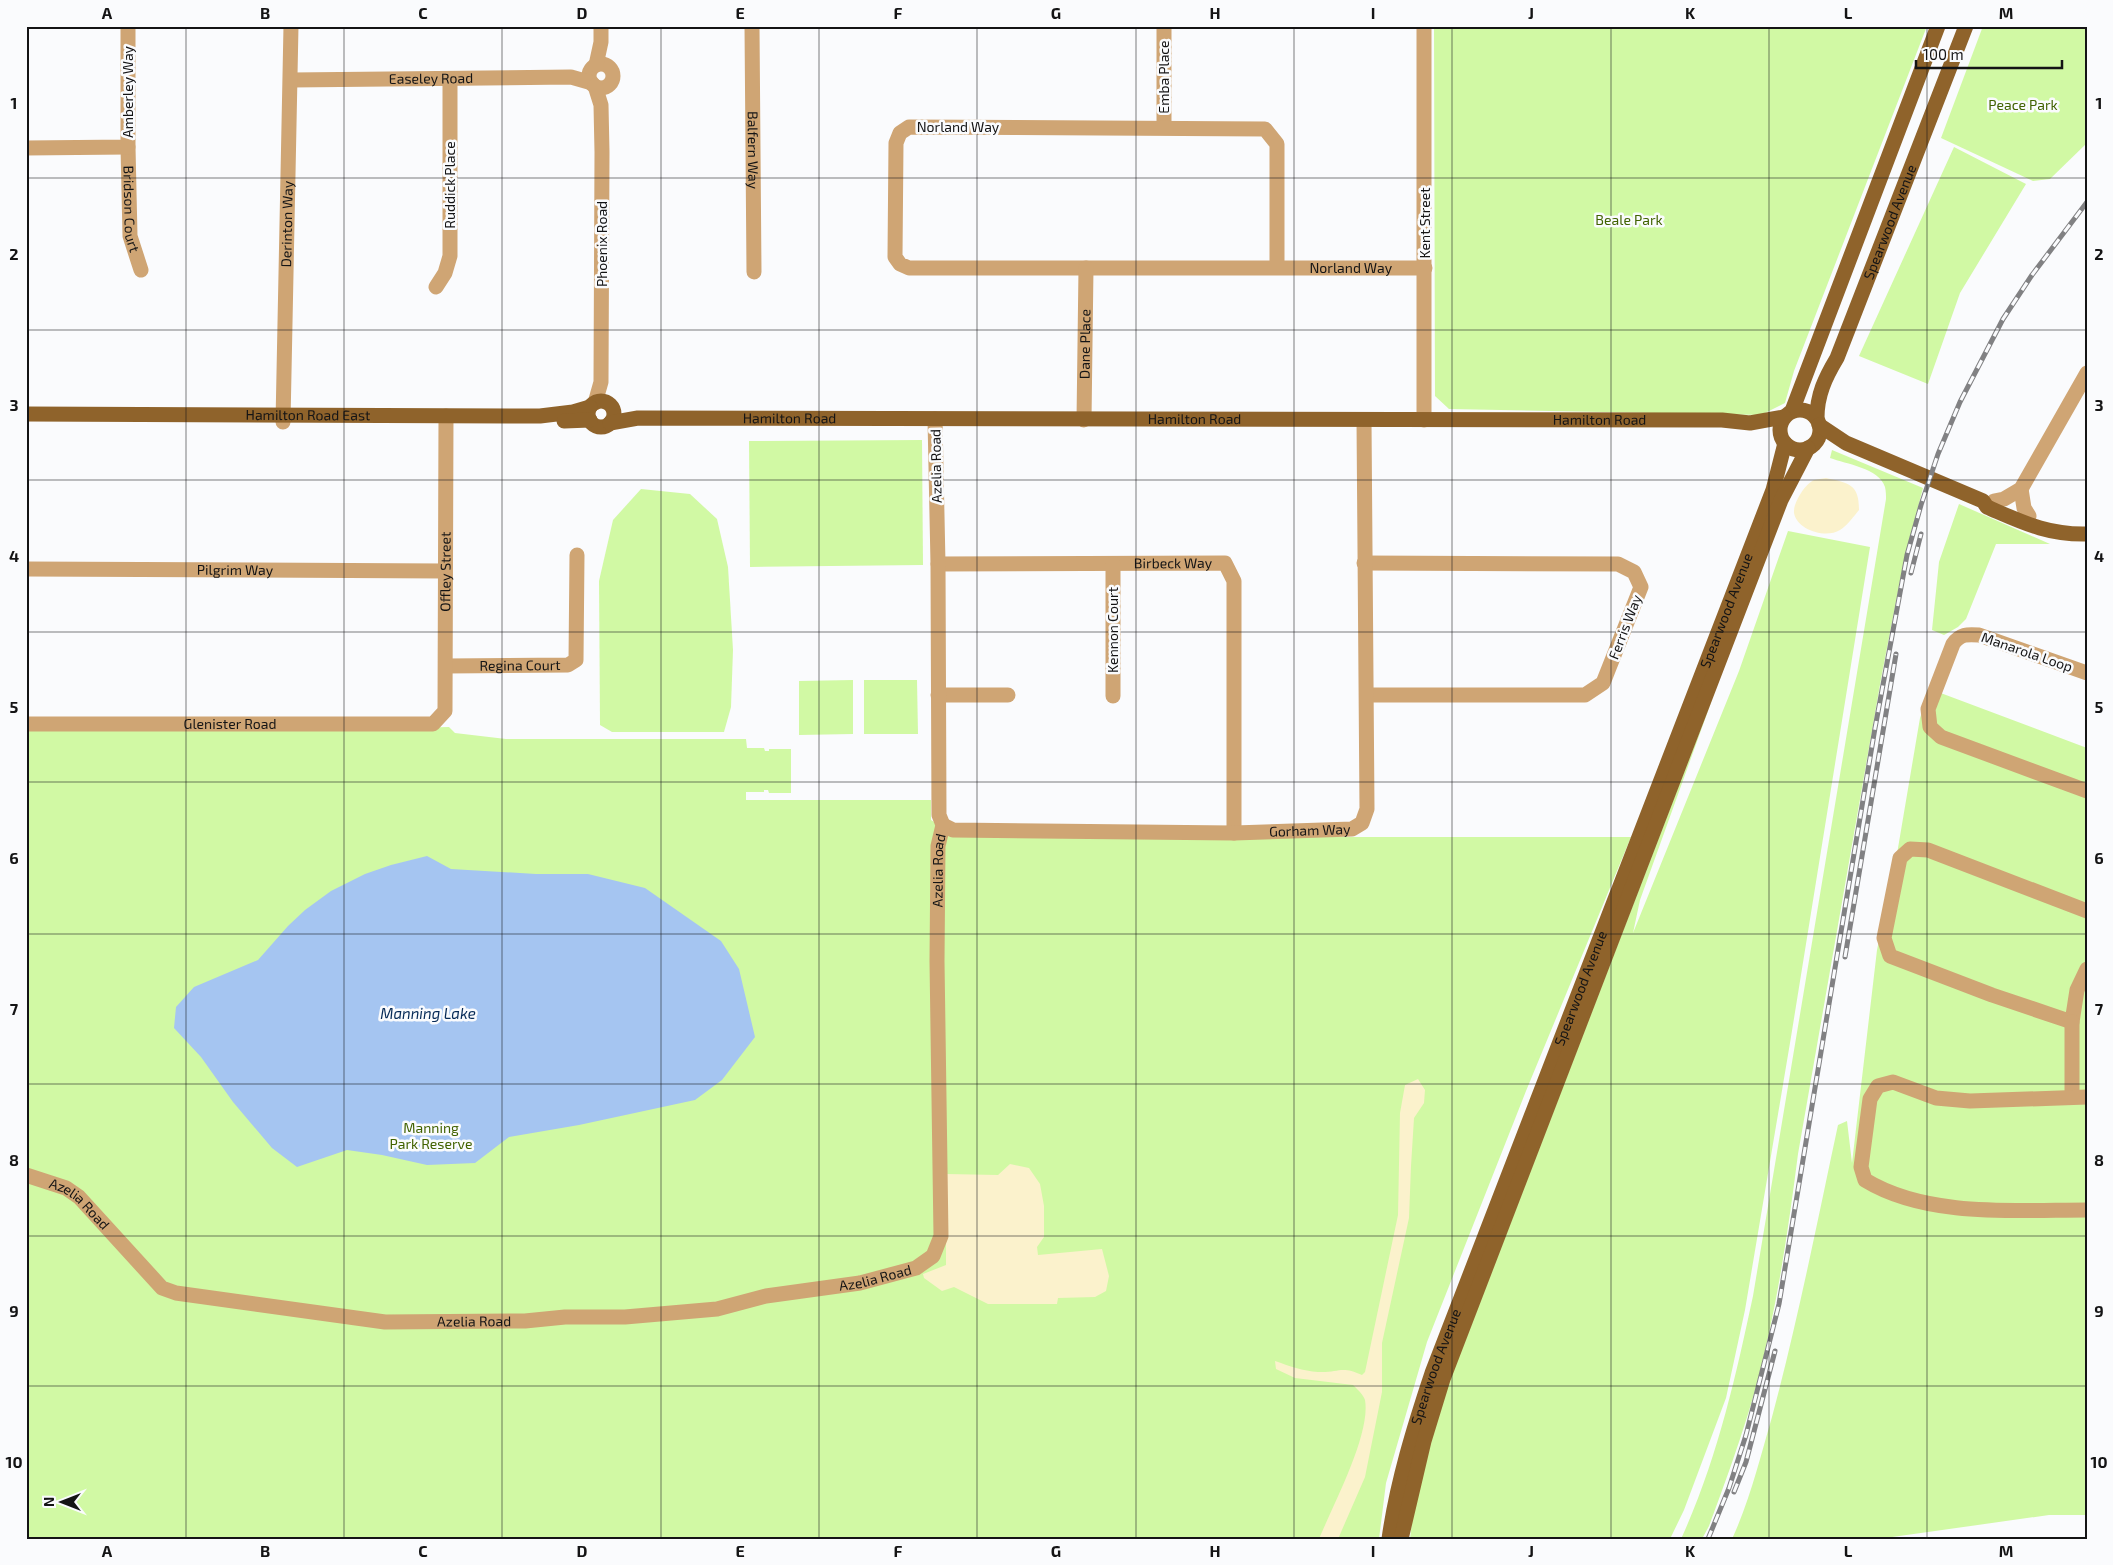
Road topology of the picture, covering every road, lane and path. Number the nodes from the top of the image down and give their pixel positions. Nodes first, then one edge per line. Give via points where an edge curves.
1 (128, 26) edge
2 (291, 26) edge
3 (601, 26) edge
4 (752, 26) edge
5 (1164, 26) edge
6 (1424, 26) edge
7 (1938, 26) edge
8 (1966, 26) edge
9 (599, 66) junction
10 (571, 77) junction
11 (450, 79) junction
12 (291, 80) junction
13 (599, 84) junction
14 (1164, 127) junction
15 (128, 147) junction
16 (26, 148) edge
17 (1086, 268) junction
18 (1278, 268) junction
19 (1425, 268) junction
20 (140, 270) dead end
21 (754, 272) dead end
22 (436, 288) dead end
23 (2087, 373) edge
24 (599, 408) junction
25 (26, 414) edge
26 (1788, 414) junction
27 (283, 418) junction
28 (638, 418) junction
29 (445, 419) junction
30 (935, 419) junction
31 (1084, 420) junction
32 (1364, 420) junction
33 (1424, 420) junction
34 (26, 422) edge
35 (1818, 422) junction
36 (1750, 423) junction
37 (1783, 440) junction
38 (1846, 443) junction
39 (1812, 444) junction
40 (2021, 489) junction
41 (1988, 501) junction
42 (2029, 516) junction
43 (2087, 526) edge
44 (2087, 534) edge
45 (577, 555) dead end
46 (1364, 563) junction
47 (938, 564) junction
48 (1114, 564) junction
49 (26, 569) edge
50 (444, 571) junction
51 (446, 666) junction
52 (2087, 673) edge
53 (938, 695) junction
54 (1008, 695) dead end
55 (1367, 695) junction
56 (1114, 696) dead end
57 (26, 724) edge
58 (433, 724) joint
59 (2087, 791) edge
60 (943, 825) junction
61 (1234, 833) junction
62 (2087, 911) edge
63 (2087, 969) edge
64 (2072, 1022) junction
65 (2080, 1097) edge
66 (26, 1175) edge
67 (2087, 1210) edge
68 (1388, 1539) edge
69 (1401, 1539) edge

1 - 15 street, Amberley Way
2 - 12 street, Derinton Way
3 - 9 street
4 - 21 street, Balfern Way
5 - 14 street, Emba Place
6 - 19 street, Kent Street
7 - 26 main road, Spearwood Avenue
8 - 35 main road, Spearwood Avenue via 1840,349 1817,398
9 - 10 street, Easeley Road
9 - 13 street via 589,77
9 - 13 street via 613,76
10 - 11 street, Easeley Road
10 - 13 street, Easeley Road
11 - 12 street, Easeley Road
11 - 22 street, Ruddick Place via 450,256
12 - 27 street, Derinton Way
13 - 24 street, Phoenix Road
14 - 17 street, Norland Way via 909,127 900,133 896,143 896,256 900,264 909,268
14 - 18 street, Norland Way via 1265,129 1277,144
15 - 16 street, Amberley Way
15 - 20 street, Bridson Court via 130,236
17 - 18 street, Norland Way
17 - 31 street, Dane Place
18 - 19 street, Norland Way
19 - 33 street, Kent Street
23 - 40 street
24 - 28 main road, Hamilton Road
24 - 28 main road, Hamilton Road via 614,416 610,424
24 - 29 main road, Hamilton Road East
25 - 27 main road, Hamilton Road East
26 - 35 main road via 1797,410 1808,411
26 - 36 main road, Hamilton Road
26 - 37 main road via 1781,424
27 - 29 main road, Hamilton Road East
27 - 34 main road, Hamilton Road East
28 - 30 main road, Hamilton Road
29 - 50 street, Offley Street
30 - 31 main road, Hamilton Road
30 - 47 street, Azelia Road
31 - 32 main road, Hamilton Road
32 - 33 main road, Hamilton Road
32 - 46 street, Gorham Way
33 - 36 main road, Hamilton Road via 1722,420
35 - 38 main road
35 - 39 main road
36 - 37 main road, Hamilton Road
37 - 39 main road via 1796,449
37 - 68 main road, Spearwood Avenue via 1773,490 1432,1373 1412,1436
38 - 39 main road
38 - 41 main road
39 - 69 main road, Spearwood Avenue via 1782,500 1443,1379 1424,1441
40 - 41 street via 2004,499
40 - 42 street via 2021,499
41 - 42 main road
41 - 44 main road via 1987,507 2042,530
42 - 43 main road via 2056,525
45 - 51 street, Regina Court via 576,660 568,665
46 - 55 street, Gorham Way
46 - 55 street, Ferris Way via 1618,564 1634,572 1641,587 1603,683 1585,695
47 - 48 street, Birbeck Way
47 - 53 street, Azelia Road
48 - 56 street, Kennon Court
48 - 61 street, Birbeck Way via 1224,563 1234,581
49 - 50 street, Pilgrim Way
50 - 51 street, Offley Street
51 - 58 street, Offley Street via 445,711
52 - 59 street, Manarola Loop via 1979,635 1959,636 1928,709 1930,727 1941,737
53 - 54 street
53 - 60 street, Azelia Road via 939,815
55 - 61 street, Gorham Way via 1367,809 1362,822 1352,829
57 - 58 street, Glenister Road
60 - 61 street, Gorham Way via 953,830
60 - 66 street, Azelia Road via 938,846 937,922 941,1236 933,1256 916,1268 852,1285 766,1296 717,1309 525,1321 385,1322 176,1293 162,1288 79,1197 66,1188
62 - 64 street via 1928,850 1910,849 1900,858 1884,938 1890,956
63 - 64 street via 2077,990
64 - 65 street
65 - 67 street via 1970,1101 1936,1098 1893,1082 1878,1086 1870,1100 1861,1167 1865,1180 1878,1188 1930,1204 1976,1210

